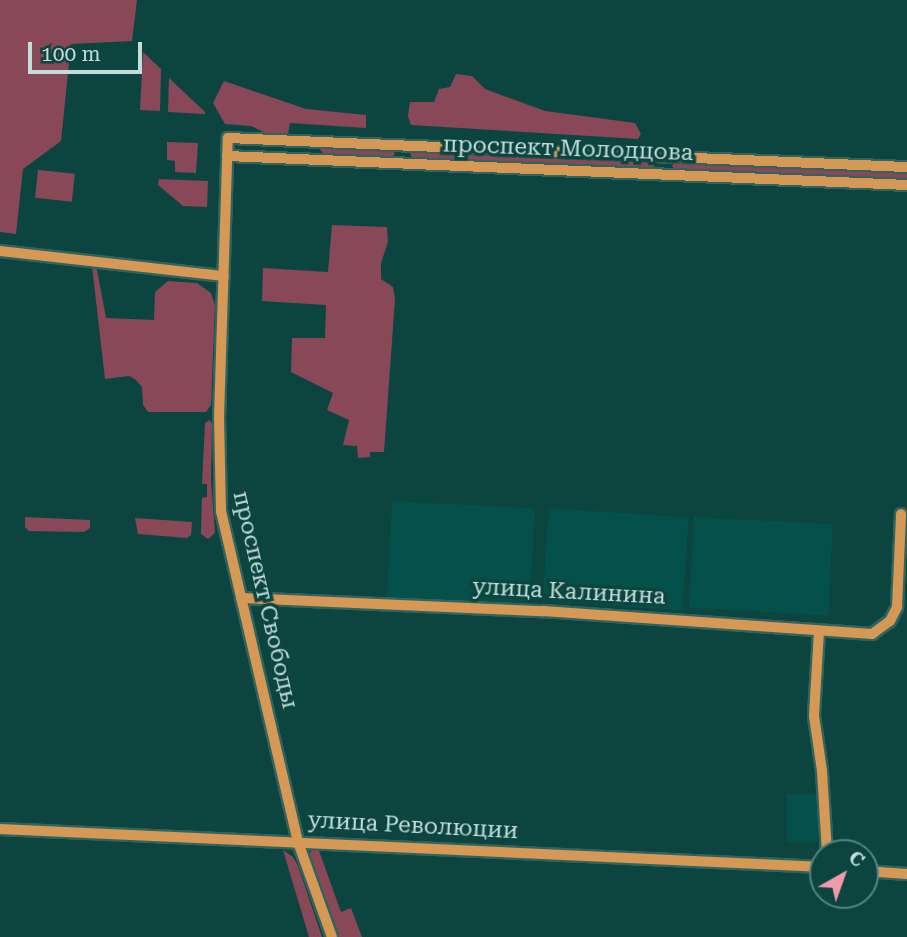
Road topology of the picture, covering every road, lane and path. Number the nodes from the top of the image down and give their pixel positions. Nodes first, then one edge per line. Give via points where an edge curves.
1 (228, 138) joint
2 (227, 156) junction
3 (907, 167) edge
4 (907, 185) edge
5 (0, 251) edge
6 (224, 276) junction
7 (901, 514) dead end
8 (241, 598) junction
9 (819, 631) junction
10 (0, 830) edge
11 (826, 839) edge
12 (298, 842) junction
13 (809, 866) edge
14 (879, 872) edge
15 (907, 874) edge
16 (332, 937) edge

1 - 2 main road, проспект Свободы
1 - 3 main road, проспект Молодцова
2 - 4 main road, проспект Молодцова
2 - 6 main road, проспект Свободы
5 - 6 main road
6 - 8 main road, проспект Свободы via 219,496
7 - 9 main road, улица Калинина via 898,601 890,621 872,634
8 - 9 main road, улица Калинина via 542,611
8 - 12 main road, проспект Свободы
9 - 11 main road via 814,716
10 - 12 main road, улица Революции
12 - 13 main road, улица Революции
12 - 16 main road, проспект Свободы
14 - 15 main road

